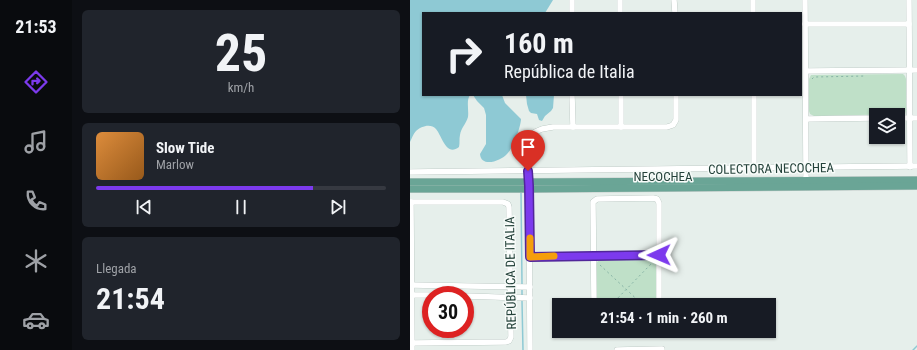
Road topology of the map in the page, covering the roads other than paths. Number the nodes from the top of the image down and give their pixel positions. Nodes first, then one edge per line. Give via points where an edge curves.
1 (572, 0) edge
2 (620, 0) edge
3 (674, 0) edge
4 (753, 0) edge
5 (805, 0) edge
6 (909, 0) edge
7 (572, 12) edge
8 (620, 12) edge
9 (675, 12) edge
10 (753, 12) edge
11 (805, 24) junction
12 (909, 24) junction
13 (909, 70) junction
14 (917, 70) edge
15 (806, 71) junction
16 (572, 96) edge
17 (621, 96) edge
18 (676, 96) edge
19 (754, 96) edge
20 (869, 116) edge
21 (905, 117) edge
22 (910, 118) junction
23 (917, 118) edge
24 (806, 119) junction
25 (573, 127) junction
26 (621, 127) junction
27 (917, 166) edge
28 (910, 167) junction
29 (754, 168) junction
30 (806, 168) junction
31 (528, 171) junction
32 (410, 172) edge
33 (806, 180) junction
34 (917, 180) edge
35 (410, 182) edge
36 (529, 186) junction
37 (917, 186) edge
38 (410, 188) edge
39 (410, 202) edge
40 (659, 255) junction
41 (593, 256) junction
42 (530, 257) junction
43 (411, 285) edge
44 (511, 287) junction
45 (530, 287) junction
46 (411, 295) edge
47 (422, 295) edge
48 (474, 296) edge
49 (511, 297) junction
50 (530, 298) junction
51 (594, 298) edge
52 (659, 298) edge
53 (411, 343) edge
54 (662, 349) edge
55 (412, 350) edge
56 (530, 350) edge
57 (616, 350) edge

1 - 7 street
2 - 8 street
3 - 9 street
4 - 10 street
5 - 11 street
6 - 12 street
11 - 12 street
11 - 15 street
12 - 13 street
13 - 14 street
13 - 15 street
13 - 22 street
15 - 24 street
16 - 25 street
17 - 26 street
18 - 26 street, REPÚBLICA DE ITALIA via 676,120 672,125
19 - 29 street
20 - 24 street
21 - 22 street
22 - 23 street
22 - 28 street
24 - 30 street
25 - 26 street, REPÚBLICA DE ITALIA
25 - 31 street, REPÚBLICA DE ITALIA via 553,127 532,134 526,145
27 - 28 street, COLECTORA NECOCHEA
28 - 30 street, COLECTORA NECOCHEA
29 - 30 street, COLECTORA NECOCHEA
29 - 31 street, COLECTORA NECOCHEA
30 - 33 street
31 - 32 street, COLECTORA NECOCHEA
31 - 36 street, REPÚBLICA DE ITALIA
33 - 34 main road, NECOCHEA
33 - 36 main road, NECOCHEA
35 - 36 main road, NECOCHEA
36 - 37 main road, NECOCHEA
36 - 38 main road, NECOCHEA
36 - 42 street, REPÚBLICA DE ITALIA
39 - 43 street
39 - 44 street, REPÚBLICA DE ITALIA via 508,204
40 - 41 street
40 - 41 street via 659,203 653,198 596,199 592,204
40 - 52 street
41 - 42 street
41 - 51 street
42 - 45 street, REPÚBLICA DE ITALIA
43 - 44 street
43 - 46 street
44 - 45 street
44 - 49 street, REPÚBLICA DE ITALIA
45 - 50 street, REPÚBLICA DE ITALIA
46 - 47 street
46 - 53 street
48 - 49 street
49 - 50 street
49 - 53 street, REPÚBLICA DE ITALIA via 509,341
50 - 56 street, REPÚBLICA DE ITALIA
53 - 55 street
54 - 57 street

